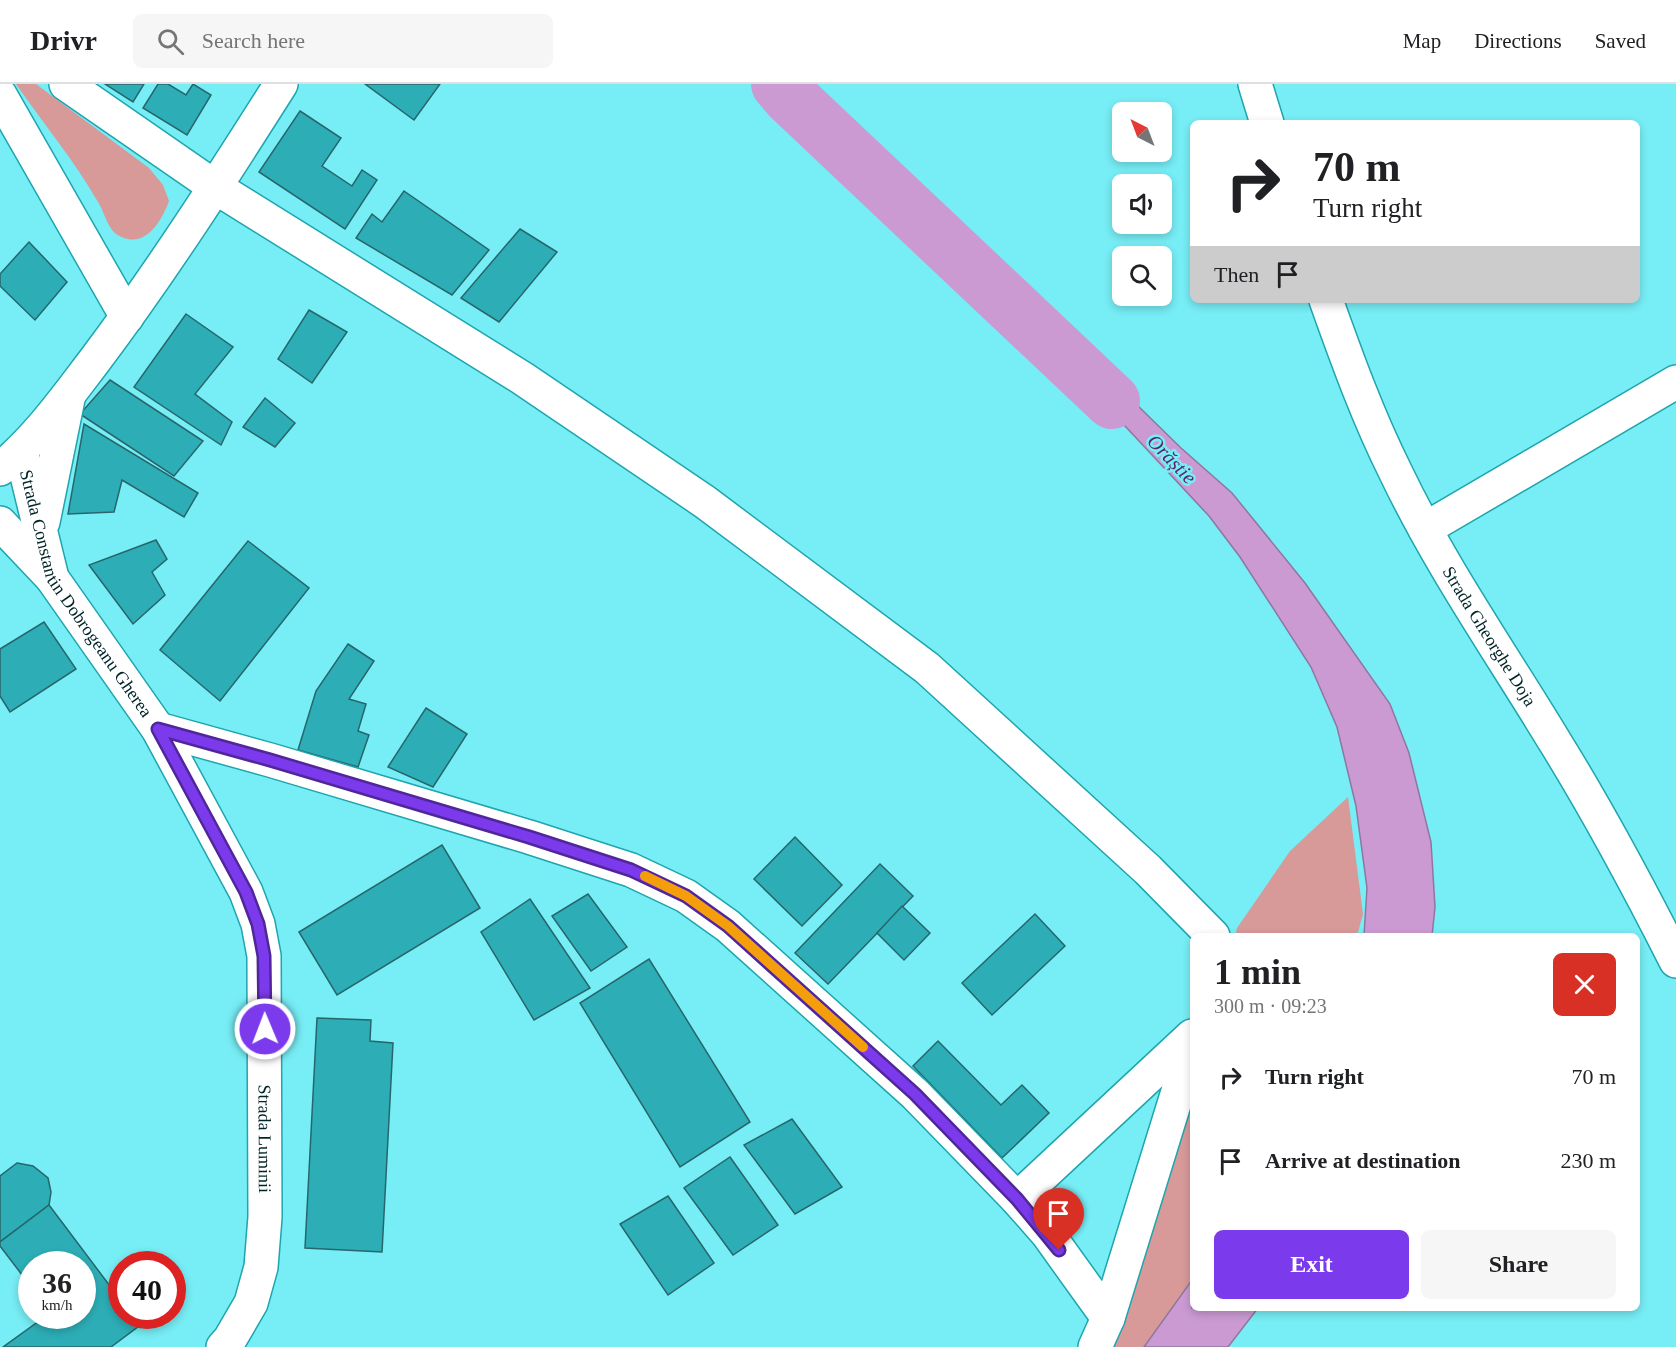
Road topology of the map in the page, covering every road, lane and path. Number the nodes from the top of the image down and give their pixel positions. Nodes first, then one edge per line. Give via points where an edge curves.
1 (66, 84) edge
2 (281, 84) edge
3 (1255, 84) edge
4 (0, 95) edge
5 (1267, 120) edge
6 (215, 187) junction
7 (1327, 303) edge
8 (127, 317) junction
9 (1676, 382) edge
10 (69, 395) junction
11 (11, 460) edge
12 (0, 523) edge
13 (42, 529) junction
14 (1425, 529) junction
15 (52, 578) junction
16 (158, 729) junction
17 (1210, 933) edge
18 (1676, 961) edge
19 (1190, 1038) edge
20 (1190, 1052) edge
21 (1017, 1199) junction
22 (1108, 1318) junction
23 (223, 1347) edge
24 (1095, 1347) edge

1 - 6 street
2 - 6 street, Strada Constantin Dobrogeanu Gherea
3 - 5 street
4 - 8 street
6 - 8 street, Strada Constantin Dobrogeanu Gherea
6 - 17 street via 522,378 705,502 927,668 1140,863
7 - 14 street, Strada Gheorghe Doja via 1370,416
8 - 10 street, Strada Constantin Dobrogeanu Gherea
9 - 14 street
10 - 11 street, Strada Constantin Dobrogeanu Gherea
10 - 13 street
11 - 13 street, Strada Constantin Dobrogeanu Gherea
12 - 15 street
13 - 15 street, Strada Constantin Dobrogeanu Gherea
14 - 18 street, Strada Gheorghe Doja via 1599,816
15 - 16 street, Strada Constantin Dobrogeanu Gherea
16 - 21 street, Strada Constantin Dobrogeanu Gherea via 540,841 631,870 686,896 728,926 915,1094
16 - 23 street, Strada Luminii via 246,892 264,956 265,1217 261,1267 251,1303
19 - 21 street
20 - 22 street
21 - 22 street, Strada Constantin Dobrogeanu Gherea via 1047,1233
22 - 24 street

